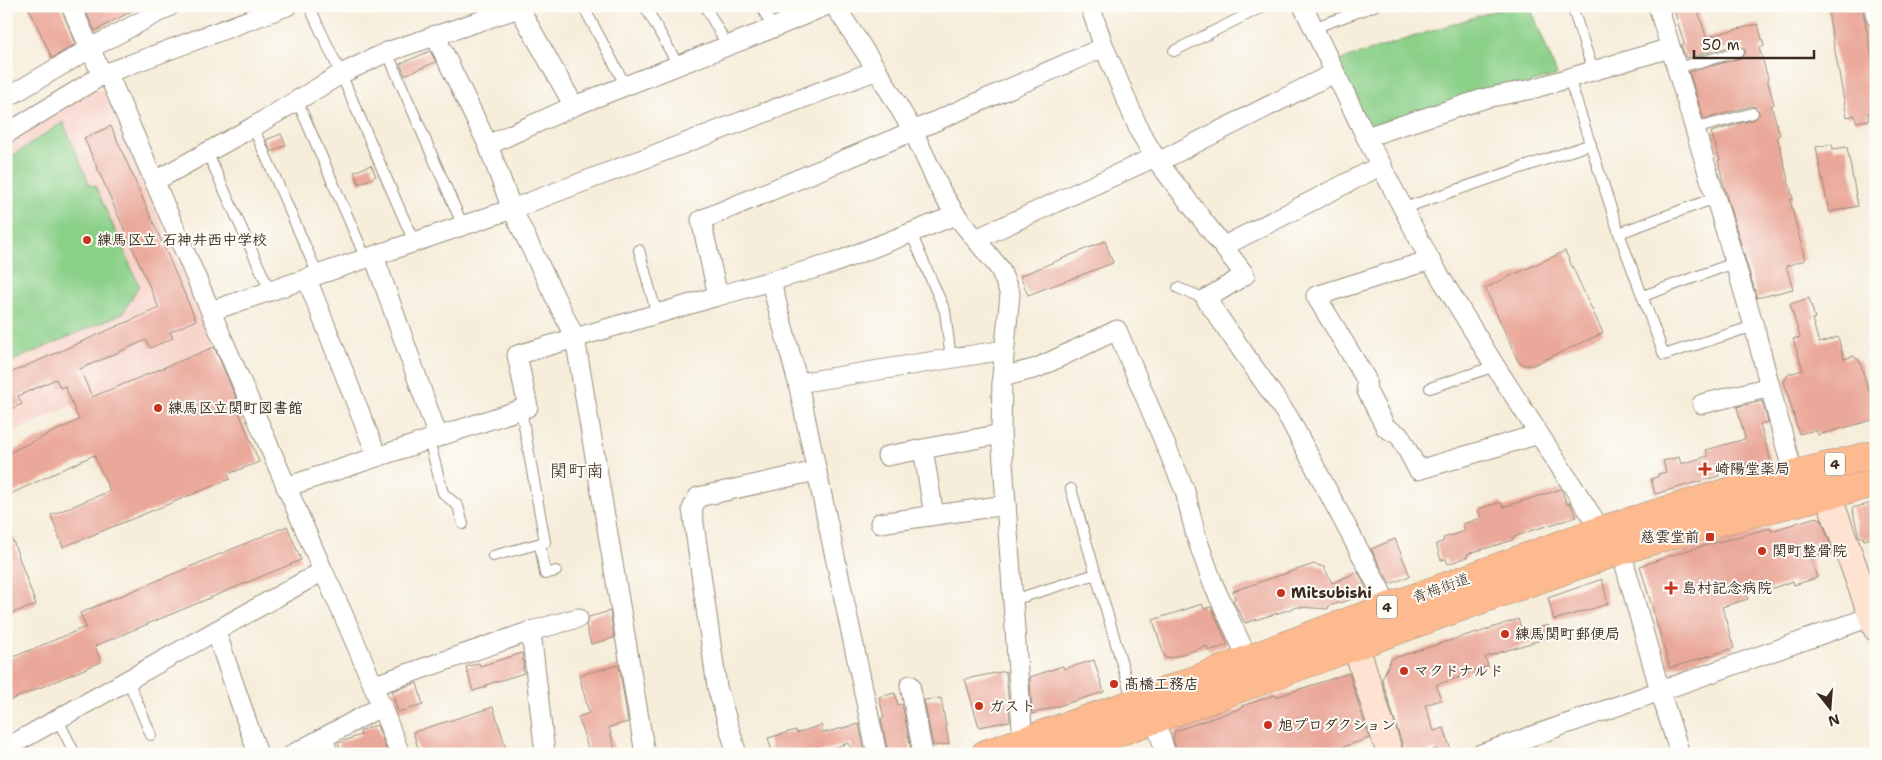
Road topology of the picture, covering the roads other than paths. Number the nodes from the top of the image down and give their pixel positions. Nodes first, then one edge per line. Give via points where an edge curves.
1 (71, 6) edge
2 (170, 6) edge
3 (287, 6) edge
4 (309, 6) edge
5 (583, 6) edge
6 (644, 6) edge
7 (705, 6) edge
8 (761, 6) edge
9 (825, 6) edge
10 (835, 6) edge
11 (1090, 6) edge
12 (1264, 6) edge
13 (1302, 6) edge
14 (1374, 6) edge
15 (1572, 6) edge
16 (1658, 6) edge
17 (1874, 6) edge
18 (519, 7) edge
19 (1876, 17) edge
20 (773, 28) junction
21 (1312, 28) junction
22 (435, 36) junction
23 (728, 45) junction
24 (1104, 47) junction
25 (90, 48) junction
26 (1670, 48) junction
27 (1174, 51) dead end
28 (387, 52) junction
29 (1739, 52) dead end
30 (678, 65) junction
31 (1676, 68) junction
32 (877, 70) junction
33 (1593, 71) junction
34 (1334, 73) junction
35 (104, 74) junction
36 (341, 74) junction
37 (1569, 78) junction
38 (626, 86) junction
39 (6, 98) edge
40 (297, 100) junction
41 (574, 106) junction
42 (1754, 113) dead end
43 (253, 127) junction
44 (1694, 129) junction
45 (913, 131) junction
46 (6, 134) edge
47 (1366, 137) junction
48 (1591, 144) junction
49 (488, 145) junction
50 (207, 152) junction
51 (1157, 159) junction
52 (1382, 165) junction
53 (154, 181) junction
54 (1715, 198) junction
55 (1404, 208) junction
56 (512, 209) junction
57 (956, 214) junction
58 (463, 226) junction
59 (911, 232) junction
60 (1619, 233) junction
61 (976, 239) junction
62 (414, 242) junction
63 (1224, 246) junction
64 (639, 250) dead end
65 (370, 257) junction
66 (1430, 260) junction
67 (1734, 263) junction
68 (312, 277) junction
69 (771, 282) junction
70 (1178, 288) dead end
71 (270, 291) junction
72 (718, 296) junction
73 (1643, 296) junction
74 (1206, 299) junction
75 (212, 311) junction
76 (657, 315) junction
77 (1754, 326) junction
78 (575, 338) junction
79 (1004, 350) junction
80 (951, 359) junction
81 (1495, 366) junction
82 (1002, 377) junction
83 (798, 384) junction
84 (1770, 387) junction
85 (1430, 388) dead end
86 (1702, 404) dead end
87 (521, 409) junction
88 (1001, 434) junction
89 (1539, 434) junction
90 (434, 438) junction
91 (923, 449) junction
92 (1876, 454) edge
93 (377, 456) junction
94 (887, 456) dead end
95 (816, 471) junction
96 (1793, 474) junction
97 (1876, 483) edge
98 (286, 487) junction
99 (1071, 489) dead end
100 (1828, 495) junction
101 (1006, 505) junction
102 (934, 515) junction
103 (880, 523) dead end
104 (463, 524) dead end
105 (1601, 530) junction
106 (540, 544) junction
107 (1621, 551) junction
108 (493, 556) dead end
109 (323, 571) junction
110 (556, 571) dead end
111 (1096, 574) junction
112 (1013, 600) junction
113 (1389, 606) junction
114 (578, 618) dead end
115 (1874, 620) edge
116 (531, 631) junction
117 (216, 632) junction
118 (1352, 634) junction
119 (1248, 659) junction
120 (128, 680) junction
121 (375, 685) junction
122 (910, 685) dead end
123 (1660, 691) junction
124 (1134, 702) junction
125 (382, 706) junction
126 (58, 720) junction
127 (1155, 720) junction
128 (151, 735) dead end
129 (327, 736) junction
130 (1023, 742) junction
131 (6, 748) edge
132 (1489, 752) edge
133 (75, 754) edge
134 (258, 754) edge
135 (293, 754) edge
136 (333, 754) edge
137 (400, 754) edge
138 (545, 754) edge
139 (645, 754) edge
140 (737, 754) edge
141 (877, 754) edge
142 (923, 754) edge
143 (986, 754) edge
144 (1056, 754) edge
145 (1166, 754) edge
146 (1390, 754) edge
147 (1680, 754) edge

1 - 25 street
2 - 25 street
3 - 35 street
4 - 36 lane
5 - 38 lane
6 - 30 lane
7 - 23 lane
8 - 20 lane
9 - 20 street
10 - 32 street
11 - 24 street
12 - 27 lane
13 - 21 street
14 - 21 lane
15 - 33 lane
16 - 26 street
17 - 19 street
18 - 22 street
18 - 41 street
20 - 23 street
21 - 34 street
22 - 28 street
22 - 49 street
23 - 30 street
24 - 45 street
24 - 51 street via 1140,132
25 - 35 street
25 - 39 street
26 - 31 street
26 - 33 street
28 - 36 street
28 - 58 lane
29 - 31 lane
30 - 38 street
31 - 44 street
32 - 45 street
32 - 56 street
33 - 37 street
34 - 47 street
34 - 51 street
35 - 46 street
35 - 53 street via 111,82
36 - 40 street
36 - 62 lane
37 - 47 street via 1486,98
37 - 48 lane
38 - 41 street
40 - 43 street
40 - 65 lane
41 - 49 street
42 - 44 lane
43 - 50 street
43 - 68 lane
44 - 54 street
45 - 57 street via 942,193
45 - 72 street via 701,220
47 - 52 street
48 - 55 lane
48 - 60 lane
49 - 56 street
50 - 53 street
50 - 71 lane
51 - 61 street
51 - 63 street
52 - 55 street
52 - 63 street
53 - 75 street
54 - 60 lane
54 - 67 street
55 - 66 street
56 - 58 street
56 - 78 street
57 - 59 street
57 - 61 street
58 - 62 street
59 - 69 street via 834,263
59 - 80 lane via 945,311
60 - 73 lane
61 - 79 street via 1000,269 1010,294
62 - 65 street
63 - 74 street via 1245,275
64 - 76 lane
65 - 68 street
65 - 90 street
66 - 81 street
66 - 89 street via 1316,296 1366,379 1367,392 1386,428 1400,436 1418,470
67 - 73 lane
67 - 77 street
68 - 71 street
68 - 93 street
69 - 72 street
69 - 83 street
70 - 74 lane
71 - 75 street
72 - 76 street
73 - 77 lane via 1664,355
74 - 113 street via 1289,418
75 - 98 street
76 - 78 street
77 - 84 street
78 - 87 street via 517,355 528,407
78 - 139 street
79 - 80 street
79 - 82 street
80 - 83 street
81 - 85 lane
81 - 89 street
82 - 88 street
82 - 119 street via 1037,368 1117,330 1185,491 1213,584
83 - 95 street
84 - 86 street
84 - 96 street
87 - 90 street
87 - 106 lane via 545,542
88 - 91 street
88 - 101 street
89 - 105 street
90 - 93 street
90 - 104 lane via 443,493 458,506
91 - 94 street
91 - 102 street
92 - 96 main road, 青梅街道 / 4
93 - 98 street
95 - 140 street via 698,498 692,509 717,687
95 - 141 street
96 - 100 street
96 - 105 main road, 青梅街道 / 4
97 - 100 main road, 青梅街道 / 4
98 - 109 street
99 - 111 lane
100 - 107 main road, 青梅街道 / 4
100 - 115 street
101 - 102 street
101 - 112 street
102 - 103 street
105 - 113 main road, 青梅街道 / 4
106 - 108 lane
106 - 110 lane via 545,574
107 - 118 main road, 青梅街道 / 4
107 - 123 street
109 - 117 street
109 - 121 street
111 - 112 lane
111 - 124 lane
112 - 130 street
113 - 118 main road, 青梅街道 / 4
114 - 116 street
115 - 123 street
116 - 121 street
116 - 138 street
117 - 120 street
117 - 134 street
118 - 119 main road, 青梅街道 / 4
118 - 127 main road, 青梅街道 / 4
118 - 146 street
119 - 124 main road, 青梅街道 / 4
120 - 126 street
120 - 128 lane
121 - 125 street
122 - 142 street
123 - 132 street
123 - 147 street
124 - 130 main road, 青梅街道 / 4
125 - 129 street
125 - 137 street
126 - 131 street
126 - 133 lane
127 - 144 main road, 青梅街道 / 4
127 - 145 street
129 - 135 street
129 - 136 lane
130 - 143 main road, 青梅街道 / 4

